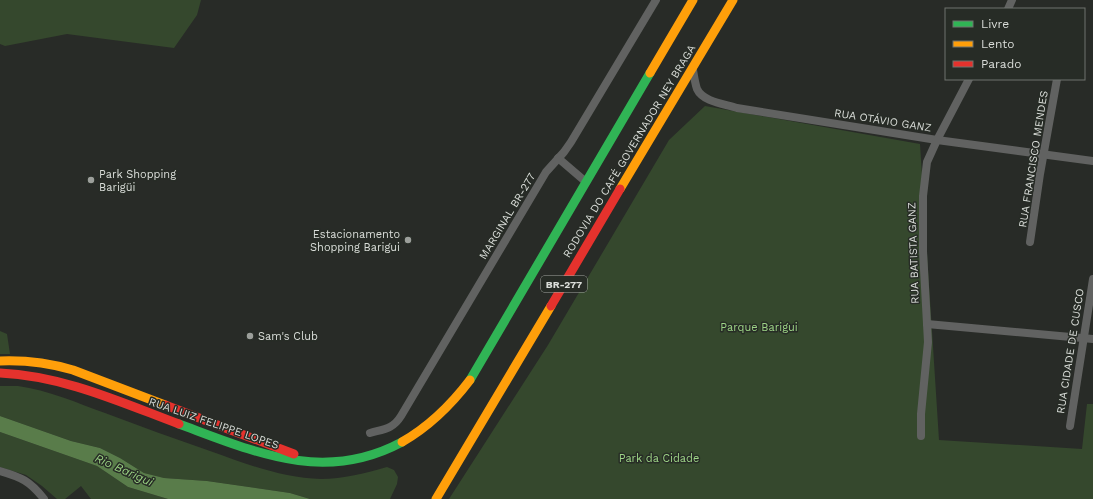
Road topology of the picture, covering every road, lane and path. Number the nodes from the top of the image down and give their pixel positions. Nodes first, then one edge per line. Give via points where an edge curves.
1 (656, 0) edge
2 (693, 0) edge
3 (733, 0) edge
4 (693, 68) junction
5 (968, 80) edge
6 (1057, 80) edge
7 (937, 140) junction
8 (1044, 154) junction
9 (558, 158) junction
10 (1093, 161) edge
11 (586, 182) junction
12 (1030, 242) dead end
13 (1093, 279) edge
14 (927, 324) junction
15 (1084, 338) junction
16 (1093, 339) edge
17 (0, 361) edge
18 (0, 373) edge
19 (470, 380) joint
20 (1070, 426) dead end
21 (370, 433) dead end
22 (921, 436) dead end
23 (316, 462) junction
24 (0, 471) edge
25 (44, 499) edge
26 (436, 499) edge

1 - 9 street, MARGINAL BR-277 via 571,142
2 - 11 main road, RODOVIA DO CAFÉ GOVERNADOR NEY BRAGA / BR-277
3 - 4 main road, RODOVIA DO CAFÉ GOVERNADOR NEY BRAGA / BR-277
4 - 7 street, RUA OTÁVIO GANZ via 697,90 702,95 737,108
4 - 26 main road, RODOVIA DO CAFÉ GOVERNADOR NEY BRAGA / BR-277
5 - 7 street, RUA BATISTA GANZ
6 - 8 street, RUA FRANCISCO MENDES
7 - 8 street, RUA OTÁVIO GANZ
7 - 14 street, RUA BATISTA GANZ via 927,162 923,196 922,251
8 - 10 street, RUA OTÁVIO GANZ
8 - 12 street, RUA FRANCISCO MENDES
9 - 11 street
9 - 21 street, MARGINAL BR-277 via 546,172 397,422 391,427
11 - 19 main road, RODOVIA DO CAFÉ GOVERNADOR NEY BRAGA / BR-277
13 - 15 street, RUA CIDADE DE CUSCO
14 - 15 street
14 - 22 street, RUA BATISTA GANZ
15 - 16 street
15 - 20 street, RUA CIDADE DE CUSCO
17 - 23 main road via 26,360 73,370
18 - 23 main road, RUA LUIZ FELIPPE LOPES via 32,375 73,384 250,450 282,459
19 - 23 main road, RUA LUIZ FELIPPE LOPES via 440,416 406,440 362,457
24 - 25 street via 22,478

